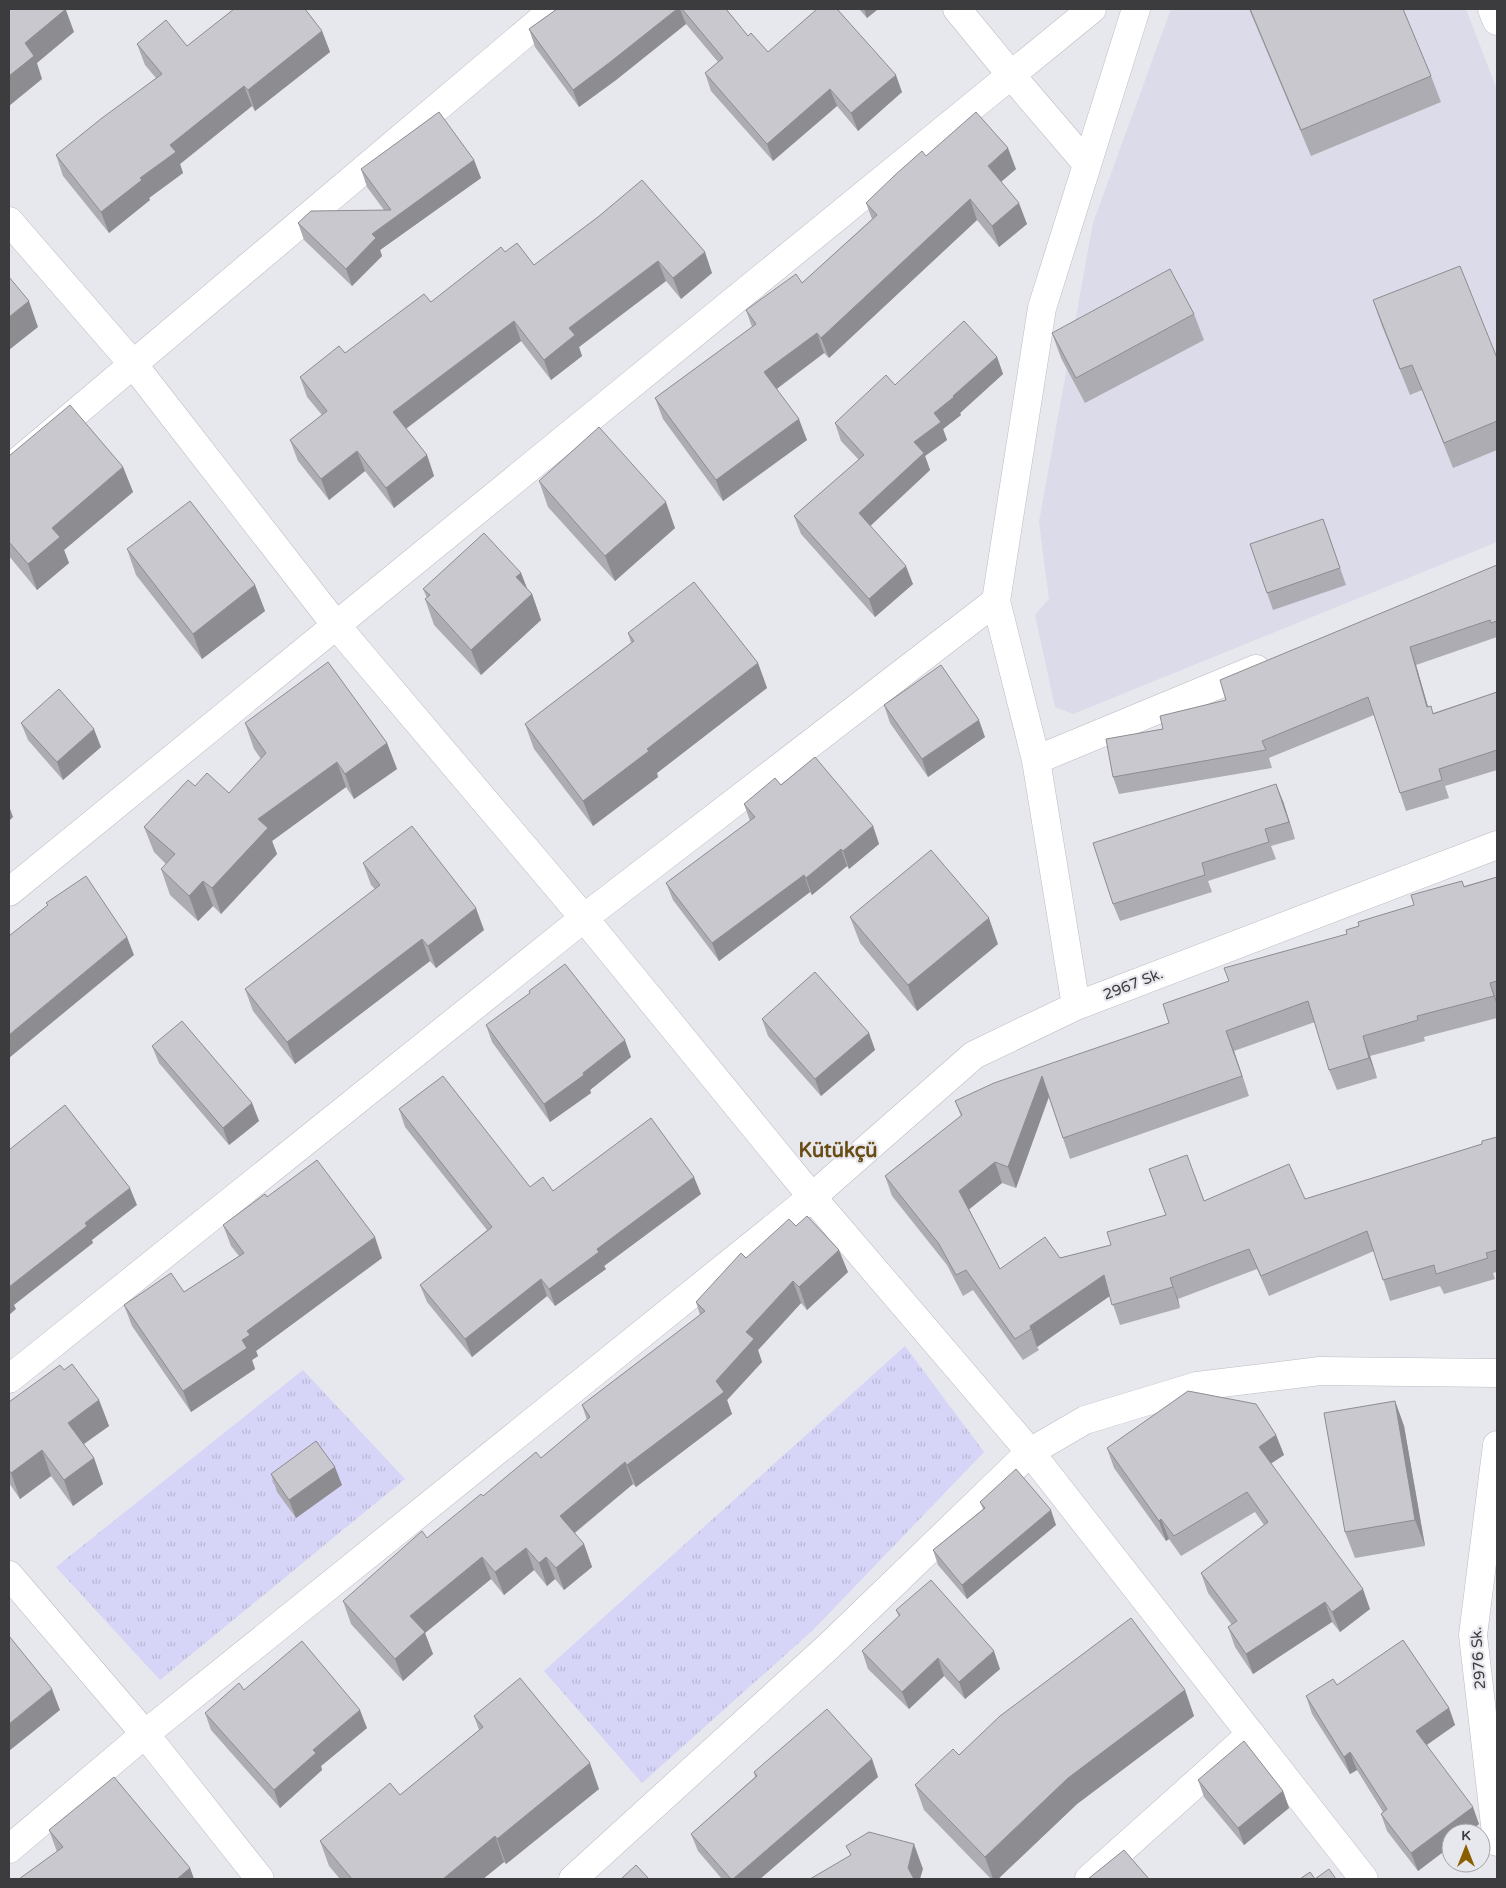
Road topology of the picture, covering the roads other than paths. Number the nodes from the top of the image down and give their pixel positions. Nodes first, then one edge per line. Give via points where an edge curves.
1 (554, 9) edge
2 (957, 9) edge
3 (1092, 9) edge
4 (1136, 9) edge
5 (1492, 9) edge
6 (1497, 21) edge
7 (1010, 75) junction
8 (1087, 164) junction
9 (9, 221) edge
10 (133, 364) junction
11 (9, 469) edge
12 (996, 602) junction
13 (336, 624) junction
14 (1276, 660) edge
15 (1036, 760) junction
16 (1497, 845) edge
17 (9, 892) edge
18 (584, 918) junction
19 (1076, 1006) junction
20 (812, 1197) junction
21 (1497, 1373) edge
22 (9, 1379) edge
23 (1497, 1445) edge
24 (1030, 1452) junction
25 (9, 1575) edge
26 (145, 1734) junction
27 (1251, 1734) junction
28 (1497, 1842) edge
29 (9, 1849) edge
30 (260, 1879) edge
31 (572, 1879) edge
32 (1089, 1879) edge
33 (1364, 1879) edge

1 - 10 street
2 - 7 street
3 - 7 street
4 - 8 street
5 - 6 street
7 - 8 street
7 - 13 street
8 - 12 street via 1042,308
9 - 10 street
10 - 11 street
10 - 13 street
12 - 15 street
12 - 18 street
13 - 17 street
13 - 18 street
14 - 15 street
15 - 19 street
16 - 19 street, 2967 Sk.
18 - 20 street
18 - 22 street
19 - 20 street, 2967 Sk. via 974,1054
20 - 24 street
20 - 26 street, 2967 Sk.
21 - 24 street via 1320,1371 1196,1386 1086,1420
23 - 28 street, 2976 Sk. via 1473,1635
24 - 27 street
24 - 31 street via 829,1646
25 - 26 street
26 - 29 street, 2967 Sk.
26 - 30 street
27 - 32 street
27 - 33 street

